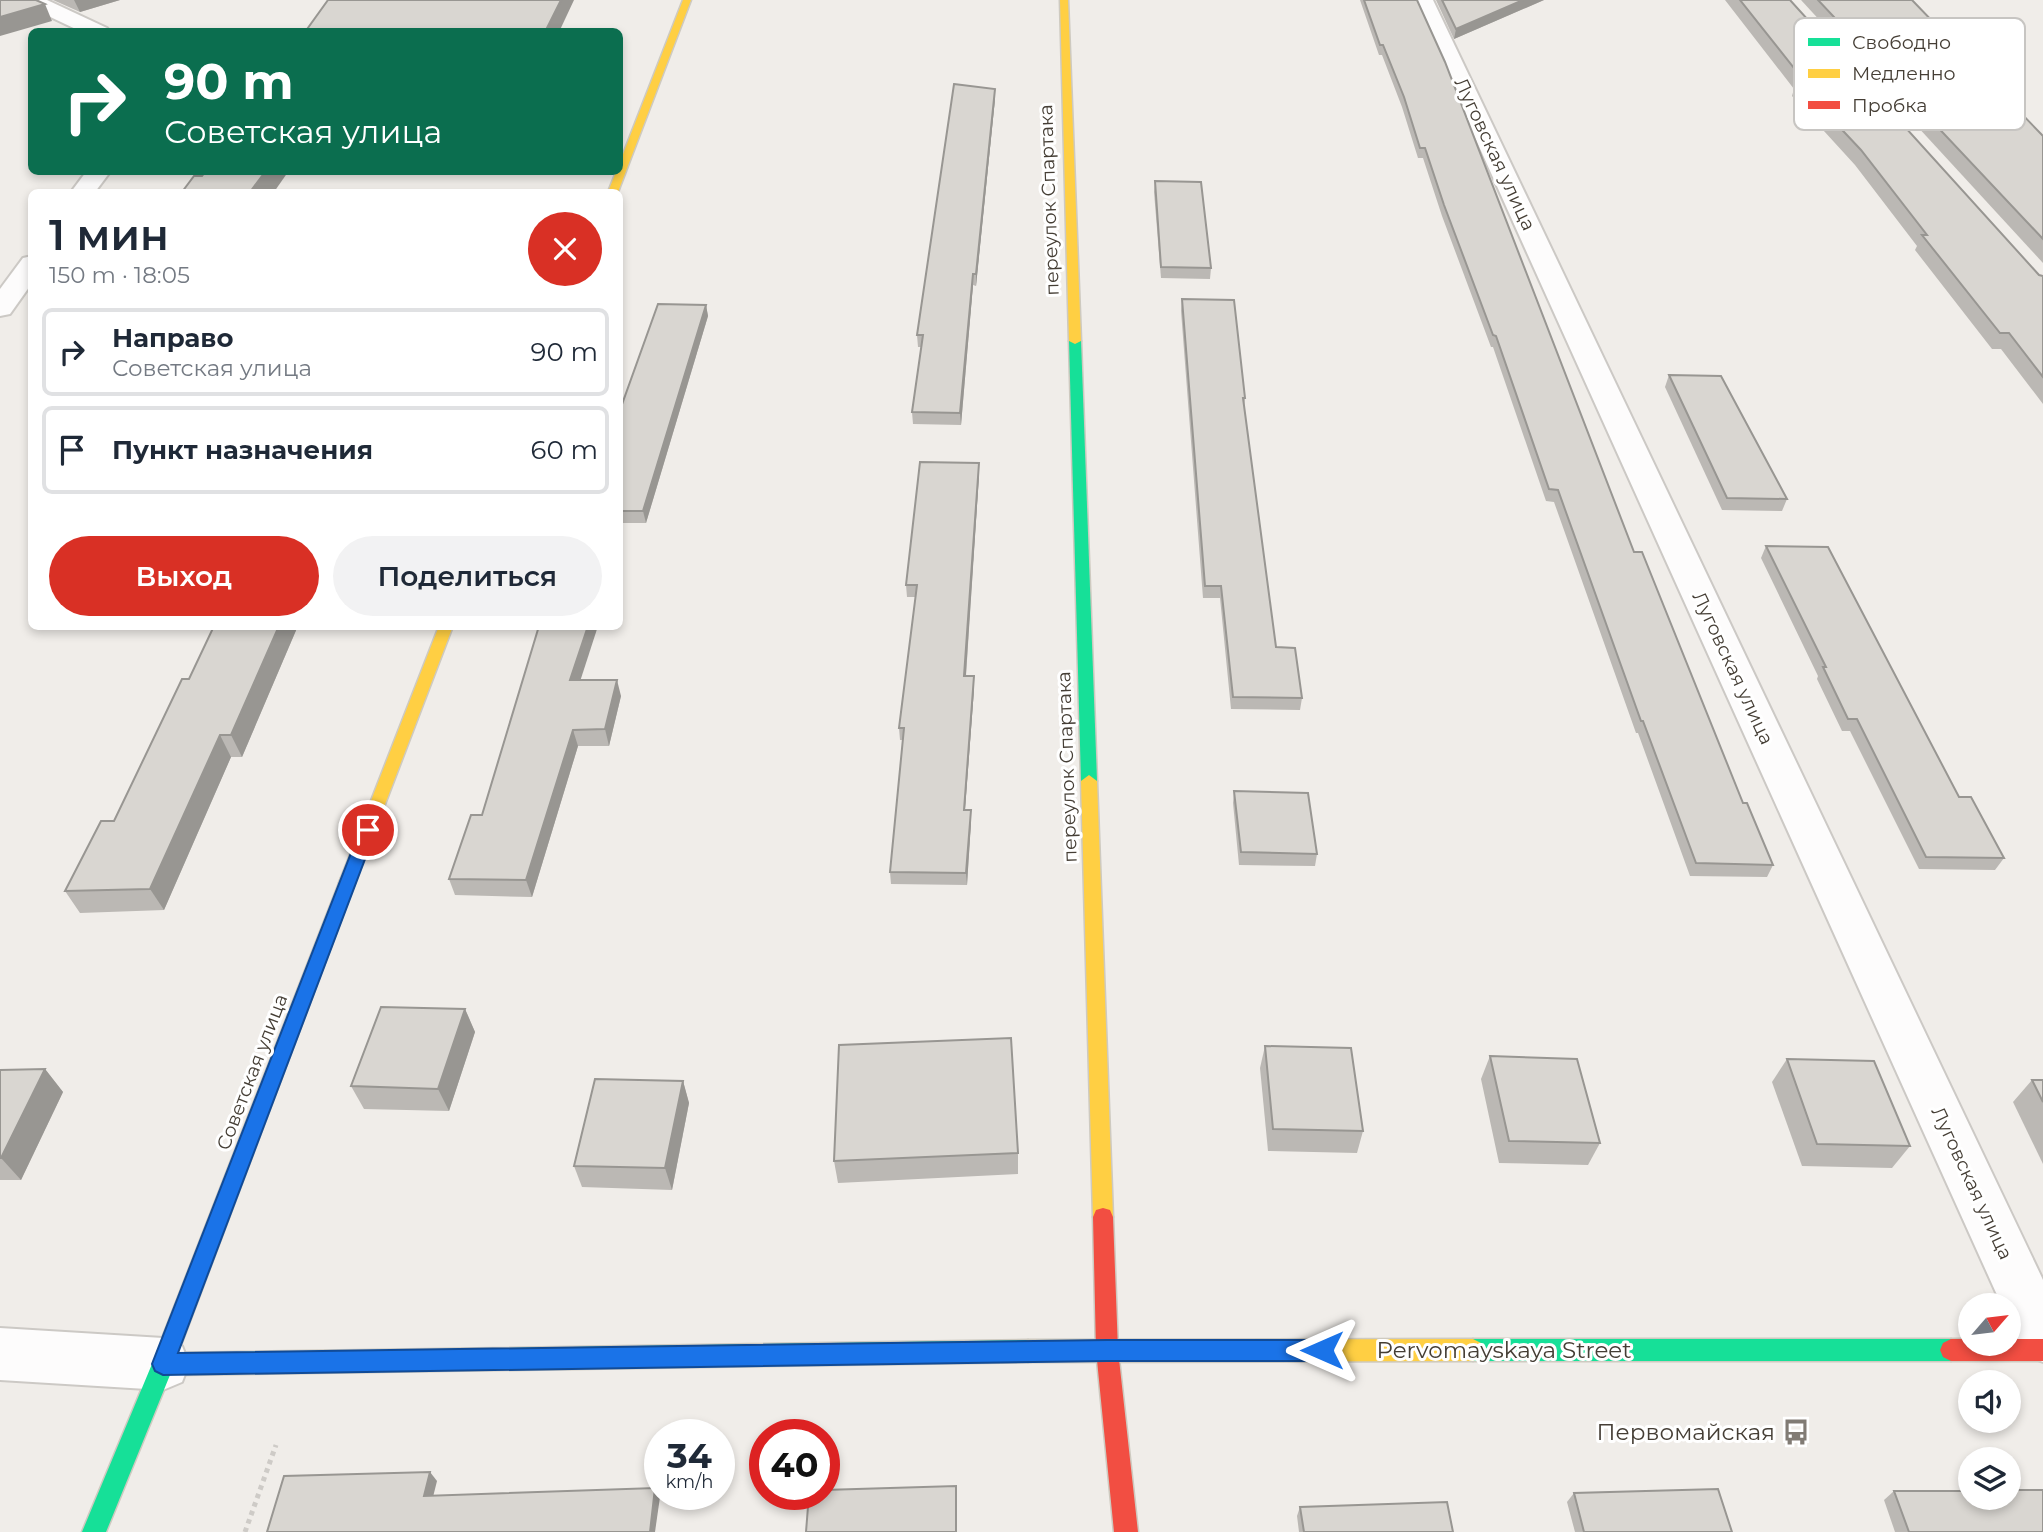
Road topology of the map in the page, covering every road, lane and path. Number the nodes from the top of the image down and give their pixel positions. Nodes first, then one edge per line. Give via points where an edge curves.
1 (30, 0) edge
2 (687, 0) edge
3 (1063, 0) edge
4 (1423, 0) edge
5 (91, 28) edge
6 (623, 166) edge
7 (28, 270) edge
8 (0, 308) edge
9 (444, 630) edge
10 (2043, 1337) edge
11 (1107, 1350) junction
12 (2043, 1350) edge
13 (0, 1354) edge
14 (163, 1364) junction
15 (276, 1445) dead end
16 (94, 1532) edge
17 (245, 1532) edge
18 (1125, 1532) edge

1 - 5 street
2 - 6 street
3 - 11 street, переулок Спартака
4 - 10 street, Луговская улица
7 - 8 street
9 - 14 street, Советская улица
11 - 12 street, Pervomayskaya Street
11 - 14 street, Pervomayskaya Street
11 - 18 street, переулок Спартака
13 - 14 street, Pervomayskaya Street
14 - 16 street, Советская улица
15 - 17 path

